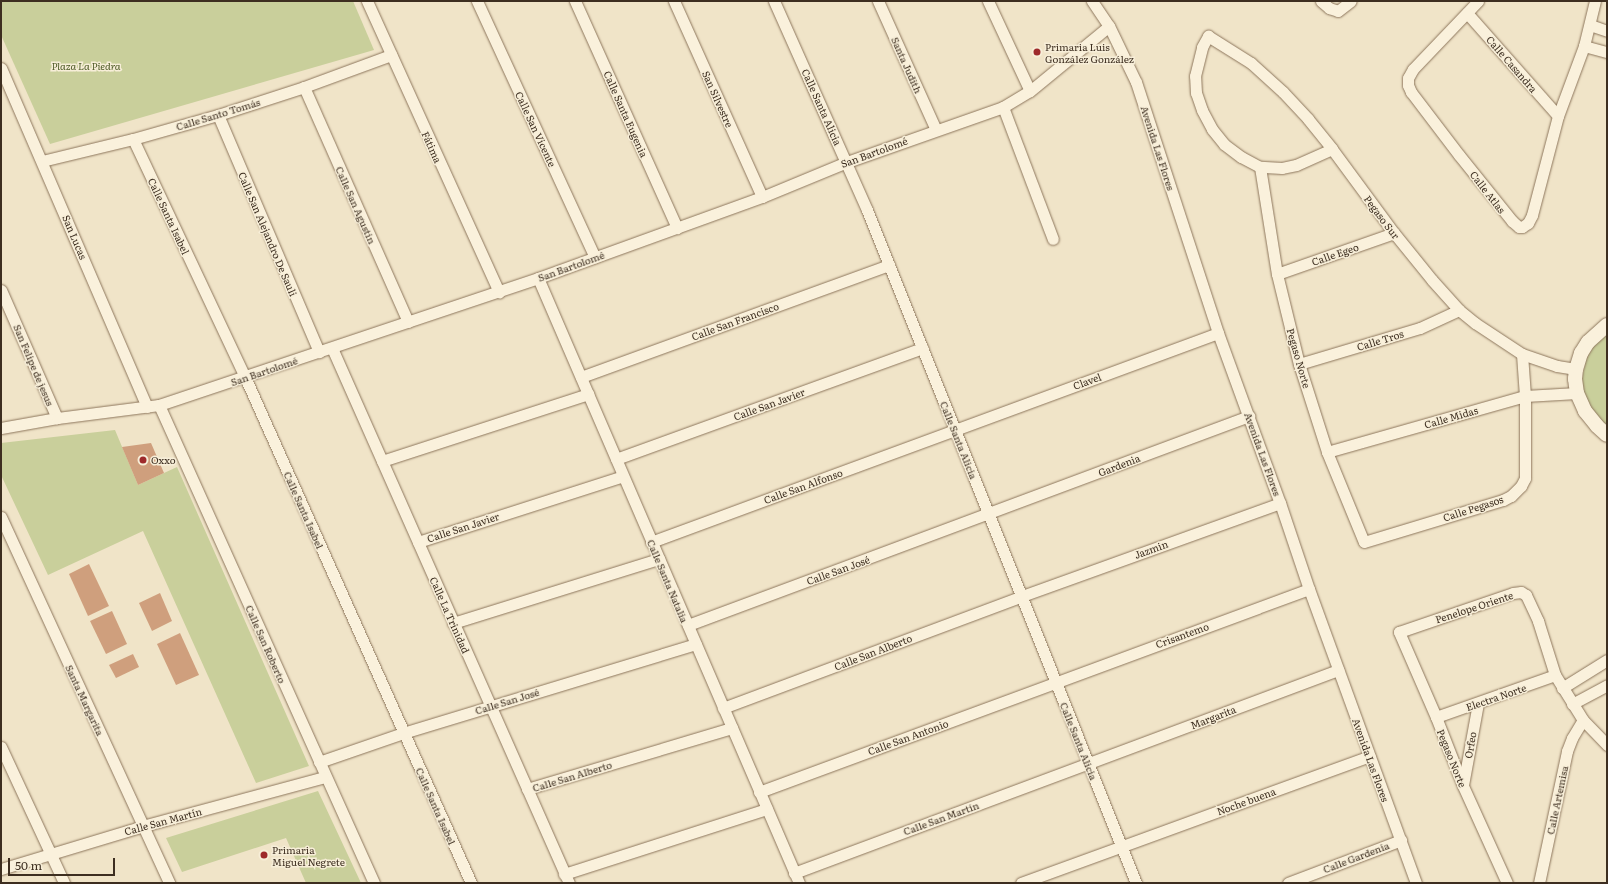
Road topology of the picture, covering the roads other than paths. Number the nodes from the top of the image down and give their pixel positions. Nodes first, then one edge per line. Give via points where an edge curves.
1 (367, 1) edge
2 (477, 1) edge
3 (575, 1) edge
4 (674, 1) edge
5 (774, 1) edge
6 (878, 1) edge
7 (988, 1) edge
8 (1092, 1) edge
9 (1321, 1) edge
10 (1352, 1) edge
11 (1478, 1) edge
12 (1595, 1) edge
13 (1467, 13) junction
14 (1590, 25) junction
15 (1110, 26) junction
16 (1607, 31) edge
17 (1584, 46) junction
18 (1607, 52) edge
19 (391, 55) junction
20 (1, 68) edge
21 (304, 87) junction
22 (1030, 91) junction
23 (1003, 107) junction
24 (218, 115) junction
25 (1558, 116) junction
26 (936, 130) junction
27 (133, 139) junction
28 (1332, 149) junction
29 (42, 161) junction
30 (847, 162) junction
31 (1260, 167) junction
32 (762, 197) junction
33 (677, 228) junction
34 (1394, 233) junction
35 (1053, 239) dead end
36 (595, 257) junction
37 (889, 265) junction
38 (1277, 274) junction
39 (538, 278) junction
40 (1, 290) edge
41 (499, 292) junction
42 (1459, 310) junction
43 (408, 322) junction
44 (1607, 324) edge
45 (1218, 332) junction
46 (332, 348) junction
47 (923, 348) junction
48 (319, 352) junction
49 (1522, 354) junction
50 (1299, 364) junction
51 (1576, 369) junction
52 (245, 377) junction
53 (581, 377) junction
54 (1577, 393) junction
55 (588, 394) junction
56 (1524, 396) junction
57 (159, 405) junction
58 (147, 407) junction
59 (1249, 416) junction
60 (57, 418) junction
61 (1, 428) edge
62 (955, 429) junction
63 (1607, 435) edge
64 (1327, 452) junction
65 (616, 459) junction
66 (382, 461) junction
67 (624, 476) junction
68 (1280, 503) junction
69 (989, 514) junction
70 (1, 517) edge
71 (418, 542) junction
72 (652, 542) junction
73 (1364, 542) joint
74 (659, 559) junction
75 (1308, 589) junction
76 (1022, 596) junction
77 (453, 623) junction
78 (688, 626) junction
79 (1398, 632) joint
80 (696, 644) junction
81 (1607, 660) edge
82 (1338, 670) junction
83 (1555, 675) junction
84 (1056, 682) junction
85 (1607, 685) edge
86 (1562, 688) junction
87 (1478, 703) junction
88 (1572, 704) junction
89 (490, 706) junction
90 (723, 708) junction
91 (1436, 717) junction
92 (1584, 720) junction
93 (732, 728) junction
94 (403, 733) junction
95 (1607, 745) edge
96 (1, 747) edge
97 (1370, 756) junction
98 (319, 762) junction
99 (1088, 764) junction
100 (325, 777) junction
101 (1463, 786) junction
102 (527, 789) junction
103 (759, 792) junction
104 (767, 809) junction
105 (143, 826) junction
106 (1401, 840) junction
107 (1121, 846) junction
108 (51, 854) junction
109 (1, 869) edge
110 (566, 878) edge
111 (797, 878) edge
112 (64, 883) edge
113 (169, 883) edge
114 (374, 883) edge
115 (471, 883) edge
116 (1021, 883) edge
117 (1136, 883) edge
118 (1288, 883) edge
119 (1416, 883) edge
120 (1507, 883) edge
121 (1539, 883) edge

1 - 19 street, Fátima
2 - 36 street, Calle San Vicente
3 - 33 street, Calle Santa Eugenia
4 - 32 street, San Silvestre
5 - 30 street, Calle Santa Alicia
6 - 26 street, Santa Judith
7 - 22 street
8 - 15 street, Avenida Las Flores
9 - 10 street via 1338,11
11 - 13 street, Calle Atlas
12 - 14 street, Calle Atlas
13 - 25 street, Calle Casandra
13 - 25 street, Calle Atlas via 1413,69 1408,78 1408,85 1459,155 1519,227 1525,226 1532,215
14 - 16 street
14 - 17 street, Calle Atlas
15 - 22 street, San Bartolomé
15 - 45 street, Avenida Las Flores via 1136,82
17 - 18 street
17 - 25 street, Calle Atlas
19 - 21 street, Calle Santo Tomás
19 - 41 street, Fátima
20 - 29 street, San Lucas
21 - 24 street, Calle Santo Tomás
21 - 43 street, Calle San Agustín
22 - 23 street, San Bartolomé
23 - 26 street, San Bartolomé
23 - 35 street
24 - 27 street, Calle Santo Tomás
24 - 48 street, Calle San Alejandro De Sauli
26 - 30 street, San Bartolomé
27 - 29 street, Calle Santo Tomás
27 - 52 street, Calle Santa Isabel
28 - 31 street via 1296,165 1282,168
28 - 31 street, Pegaso Sur via 1283,92 1251,63 1208,36 1202,47 1195,76 1196,93 1202,110 1224,144
28 - 34 street, Pegaso Sur
29 - 58 street, San Lucas
30 - 32 street, San Bartolomé
30 - 37 street, Calle Santa Alicia
31 - 38 street, Pegaso Norte
32 - 33 street, San Bartolomé
33 - 36 street, San Bartolomé
34 - 38 street, Calle Egeo
34 - 42 street, Pegaso Sur
36 - 39 street, San Bartolomé
37 - 47 street, Calle Santa Alicia
37 - 53 street, Calle San Francisco
38 - 50 street, Pegaso Norte
39 - 41 street, San Bartolomé
39 - 53 street, Calle Santa Natalia
40 - 60 street, San Felipe de jesus
41 - 43 street, San Bartolomé
42 - 49 street, Pegaso Sur via 1475,324
42 - 50 street, Calle Tros via 1420,328
43 - 46 street, San Bartolomé
44 - 51 street via 1588,342
45 - 59 street, Avenida Las Flores
45 - 62 street, Clavel
46 - 48 street, San Bartolomé
46 - 66 street, Calle La Trinidad
47 - 62 street, Calle Santa Alicia
47 - 65 street, Calle San Javier
48 - 52 street, San Bartolomé
49 - 51 street, Pegaso Sur via 1557,366
49 - 56 street, Calle Pegasos
50 - 64 street, Pegaso Norte
51 - 54 street
52 - 57 street, San Bartolomé
52 - 94 street, Calle Santa Isabel
53 - 55 street, Calle Santa Natalia
54 - 56 street, Calle Midas
54 - 63 street via 1585,411
55 - 65 street, Calle Santa Natalia
55 - 66 street
56 - 64 street, Calle Midas
56 - 73 street, Calle Pegasos via 1525,478 1515,492 1503,500
57 - 58 street, San Bartolomé
57 - 98 street, Calle San Roberto
58 - 60 street, San Bartolomé
59 - 68 street, Avenida Las Flores
59 - 69 street, Gardenia
60 - 61 street, San Bartolomé
62 - 69 street, Calle Santa Alicia
62 - 72 street, Calle San Alfonso
64 - 73 street, Pegaso Norte
65 - 67 street, Calle Santa Natalia
66 - 71 street, Calle La Trinidad
67 - 71 street, Calle San Javier
67 - 72 street, Calle Santa Natalia
68 - 75 street, Avenida Las Flores
68 - 76 street, Jazmin
69 - 76 street, Calle Santa Alicia
69 - 78 street, Calle San José
70 - 105 street, Santa Margarita
71 - 77 street, Calle La Trinidad
72 - 74 street, Calle Santa Natalia
74 - 77 street
74 - 78 street, Calle Santa Natalia
75 - 82 street, Avenida Las Flores
75 - 84 street, Crisantemo
76 - 84 street, Calle Santa Alicia
76 - 90 street, Calle San Alberto
77 - 89 street, Calle La Trinidad
78 - 80 street, Calle Santa Natalia
79 - 83 street, Penelope Oriente via 1521,592 1529,598
79 - 91 street, Pegaso Norte
80 - 89 street, Calle San José
80 - 90 street, Calle Santa Natalia
81 - 86 street
82 - 97 street, Avenida Las Flores
82 - 99 street, Margarita
83 - 86 street, Penelope Oriente
83 - 87 street, Electra Norte
84 - 99 street, Calle Santa Alicia
84 - 103 street, Calle San Antonio
85 - 88 street
86 - 88 street, Penelope Oriente
87 - 91 street, Electra Norte
87 - 101 street, Orfeo
88 - 92 street, Penelope Oriente
89 - 94 street, Calle San José
89 - 102 street, Calle La Trinidad
90 - 93 street, Calle Santa Natalia
91 - 101 street, Pegaso Norte
92 - 95 street, Penelope Oriente
92 - 121 street, Calle Artemisa via 1567,751
93 - 102 street, Calle San Alberto
93 - 103 street, Calle Santa Natalia
94 - 98 street, Calle San José
94 - 115 street, Calle Santa Isabel
96 - 108 street
97 - 106 street, Avenida Las Flores
97 - 107 street, Noche buena
98 - 100 street, Calle San Roberto
99 - 107 street, Calle Santa Alicia
99 - 111 street, Calle San Martín
100 - 105 street, Calle San Martín
100 - 114 street, Calle San Roberto
101 - 120 street, Pegaso Norte
102 - 110 street, Calle La Trinidad
103 - 104 street, Calle Santa Natalia
104 - 110 street
104 - 111 street, Calle Santa Natalia
105 - 108 street, Calle San Martín
105 - 113 street, Santa Margarita
106 - 118 street, Calle Gardenia
106 - 119 street, Avenida Las Flores
107 - 116 street, Noche buena
107 - 117 street, Calle Santa Alicia
108 - 109 street, Calle San Martín
108 - 112 street

